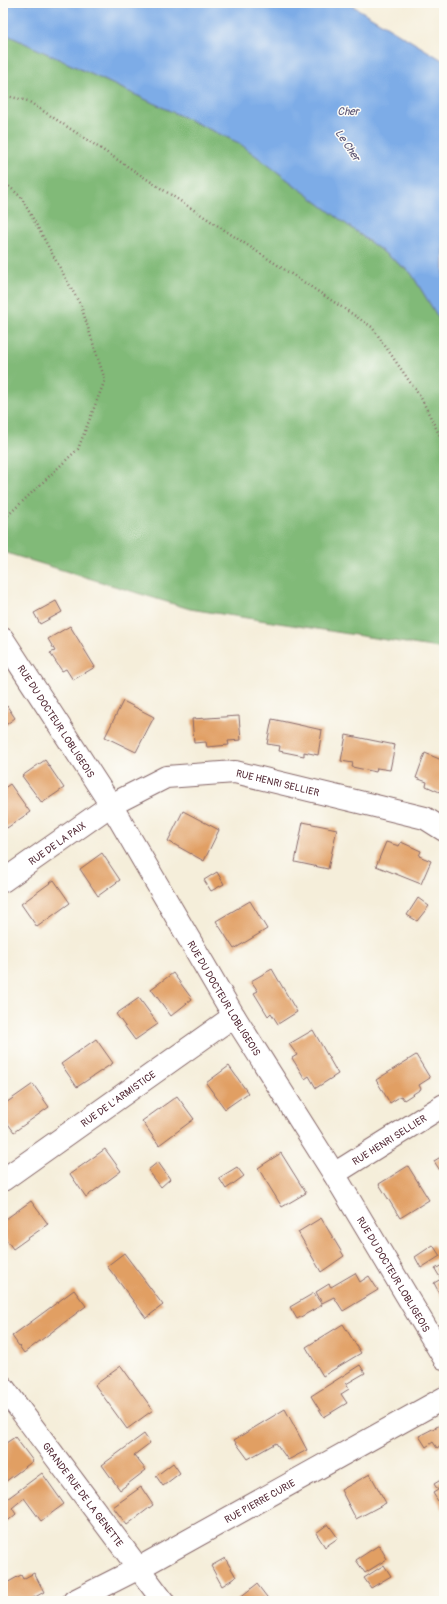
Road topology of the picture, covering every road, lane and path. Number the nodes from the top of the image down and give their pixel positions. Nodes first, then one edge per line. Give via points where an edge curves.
1 (3, 95) edge
2 (3, 181) edge
3 (444, 444) edge
4 (3, 520) edge
5 (3, 639) edge
6 (111, 805) junction
7 (444, 830) edge
8 (3, 881) edge
9 (234, 1016) junction
10 (444, 1105) edge
11 (334, 1174) junction
12 (3, 1180) edge
13 (444, 1358) edge
14 (3, 1387) edge
15 (444, 1398) edge
16 (139, 1568) junction
17 (74, 1601) edge
18 (163, 1601) edge

1 - 3 path via 28,101 372,328 421,398
2 - 4 path via 21,197 81,306 104,380 78,449
5 - 6 street, RUE DU DOCTEUR LOBLIGEOIS
6 - 7 street, RUE HENRI SELLIER via 166,777 235,772 425,818
6 - 8 street, RUE DE LA PAIX
6 - 9 street, RUE DU DOCTEUR LOBLIGEOIS
9 - 11 street, RUE DU DOCTEUR LOBLIGEOIS
9 - 12 street, RUE DE L'ARMISTICE
10 - 11 street, RUE HENRI SELLIER
11 - 13 street, RUE DU DOCTEUR LOBLIGEOIS
14 - 16 street, GRANDE RUE DE LA GENETTE
15 - 16 street, RUE PIERRE CURIE
16 - 17 street, RUE PIERRE CURIE
16 - 18 street, GRANDE RUE DE LA GENETTE

